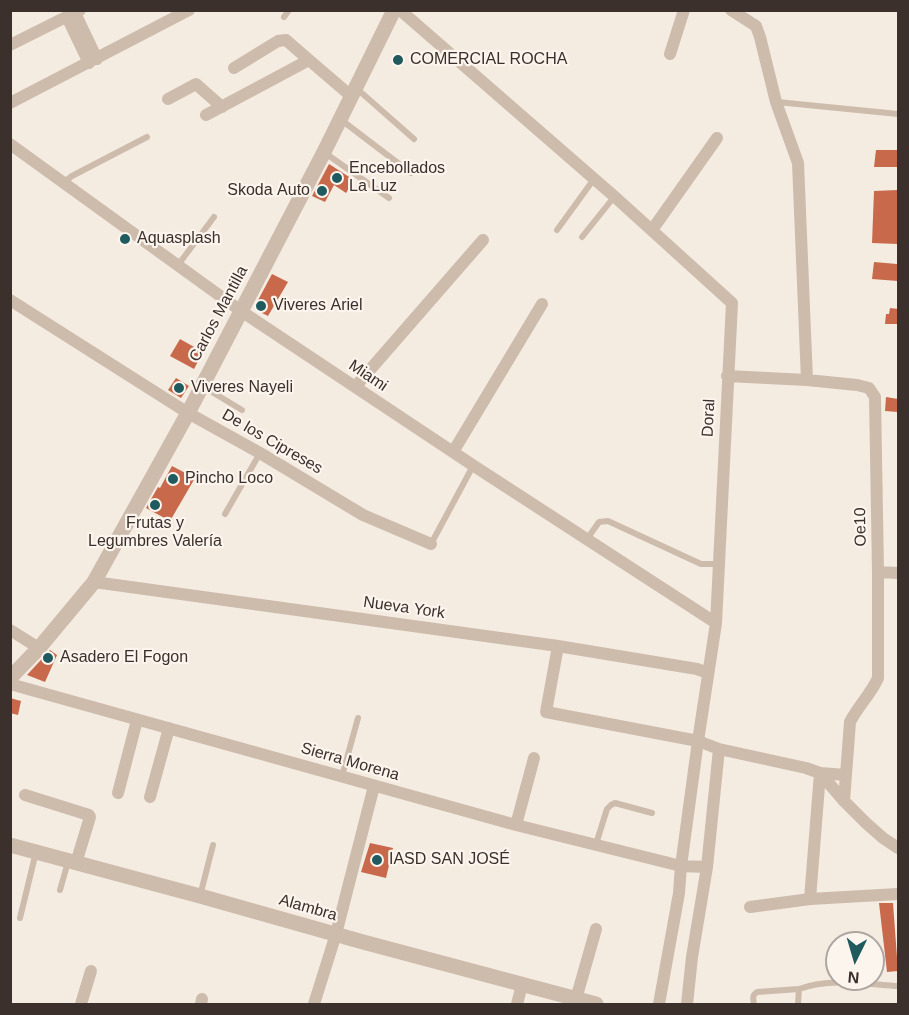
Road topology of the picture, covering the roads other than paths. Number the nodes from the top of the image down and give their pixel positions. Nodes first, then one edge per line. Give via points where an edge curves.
1 (189, 10) edge
2 (289, 10) edge
3 (394, 10) edge
4 (400, 10) edge
5 (684, 10) edge
6 (731, 10) edge
7 (74, 14) edge
8 (284, 17) dead end
9 (10, 45) edge
10 (670, 54) dead end
11 (309, 60) junction
12 (93, 61) junction
13 (234, 68) dead end
14 (353, 92) junction
15 (168, 99) dead end
16 (776, 102) junction
17 (10, 104) edge
18 (222, 107) junction
19 (898, 114) edge
20 (206, 115) dead end
21 (340, 118) junction
22 (147, 137) dead end
23 (717, 138) dead end
24 (414, 139) dead end
25 (10, 144) edge
26 (324, 152) junction
27 (411, 173) dead end
28 (594, 179) junction
29 (63, 182) junction
30 (615, 197) junction
31 (389, 198) dead end
32 (214, 217) dead end
33 (557, 230) dead end
34 (652, 230) junction
35 (582, 237) dead end
36 (483, 240) dead end
37 (178, 265) junction
38 (10, 300) edge
39 (542, 304) dead end
40 (241, 311) junction
41 (728, 376) junction
42 (807, 380) junction
43 (202, 385) junction
44 (355, 387) junction
45 (242, 410) dead end
46 (188, 413) junction
47 (453, 452) junction
48 (260, 453) junction
49 (474, 466) junction
50 (225, 514) dead end
51 (586, 539) junction
52 (431, 544) joint
53 (718, 564) junction
54 (878, 572) junction
55 (898, 573) edge
56 (94, 582) junction
57 (716, 623) junction
58 (10, 630) edge
59 (558, 646) junction
60 (39, 648) junction
61 (708, 674) junction
62 (10, 678) edge
63 (10, 684) edge
64 (358, 718) dead end
65 (137, 720) junction
66 (169, 728) junction
67 (698, 741) junction
68 (719, 749) junction
69 (534, 758) dead end
70 (820, 773) junction
71 (846, 775) junction
72 (342, 776) junction
73 (374, 786) junction
74 (118, 794) dead end
75 (25, 795) dead end
76 (150, 797) dead end
77 (844, 801) junction
78 (652, 813) dead end
79 (516, 825) junction
80 (10, 845) edge
81 (213, 845) dead end
82 (596, 845) junction
83 (898, 848) edge
84 (36, 852) junction
85 (72, 862) junction
86 (681, 866) junction
87 (707, 867) junction
88 (60, 890) dead end
89 (898, 894) edge
90 (200, 896) junction
91 (810, 899) junction
92 (750, 907) dead end
93 (20, 918) dead end
94 (596, 929) dead end
95 (336, 934) junction
96 (91, 971) dead end
97 (522, 985) junction
98 (898, 986) edge
99 (799, 989) junction
100 (576, 999) junction
101 (81, 1005) edge
102 (314, 1005) edge
103 (518, 1005) edge
104 (596, 1005) edge
105 (658, 1005) edge
106 (687, 1005) edge
107 (754, 1005) edge
108 (798, 1005) edge

1 - 12 street
2 - 8 lane
3 - 14 street, Carlos Mantilla
4 - 28 street, Doral
5 - 10 street
6 - 16 street via 756,26
7 - 9 street
7 - 12 street
11 - 13 street via 283,39
11 - 14 street
11 - 18 street
12 - 17 street
14 - 21 street, Carlos Mantilla
14 - 24 lane
15 - 18 street via 196,84
16 - 19 lane
16 - 42 street via 798,163
18 - 20 street
21 - 26 street, Carlos Mantilla
21 - 27 lane
22 - 29 lane
23 - 34 street
25 - 29 street, Miami
26 - 31 lane
26 - 40 street, Carlos Mantilla
28 - 30 street, Doral
28 - 33 lane
29 - 37 street, Miami
30 - 34 street, Doral
30 - 35 lane
32 - 37 lane
34 - 41 street, Doral via 732,303
36 - 44 street
37 - 40 street, Miami
38 - 46 street, De los Cipreses
39 - 47 street
40 - 43 street, Carlos Mantilla
40 - 44 street, Miami
41 - 42 street, Oe10
41 - 53 street, Doral
42 - 54 street, Oe10 via 857,385 868,388 875,397
43 - 45 lane
43 - 46 street, Carlos Mantilla
44 - 47 street, Miami
46 - 48 street, De los Cipreses
46 - 56 street, Carlos Mantilla
47 - 49 street, Miami
48 - 50 lane
48 - 52 street, De los Cipreses via 363,514
49 - 51 street, Miami
49 - 52 lane
51 - 53 lane via 599,522 608,521 701,564
51 - 57 street, Miami
53 - 57 street, Doral
54 - 55 street
54 - 71 street, Oe10 via 878,678 850,722
56 - 59 street, Nueva York
56 - 60 street, Carlos Mantilla
57 - 61 street, Doral
58 - 60 street
59 - 61 street, Nueva York
59 - 67 street via 546,712
60 - 62 street, Carlos Mantilla
61 - 67 street, Doral
63 - 65 street, Sierra Morena
64 - 72 lane
65 - 66 street, Sierra Morena
65 - 74 street
66 - 72 street, Sierra Morena
66 - 76 street
67 - 68 street
67 - 86 street, Doral
68 - 70 street
68 - 87 street
69 - 79 street
70 - 71 street
70 - 77 street
70 - 91 street
71 - 77 street, Oe10
72 - 73 street, Sierra Morena
73 - 79 street, Sierra Morena
73 - 95 street
75 - 85 street via 89,815
77 - 83 street
78 - 82 lane via 611,805
79 - 82 street, Sierra Morena
80 - 84 street, Alambra
81 - 90 lane
82 - 86 street, Sierra Morena
84 - 85 street, Alambra
84 - 93 lane
85 - 88 lane
85 - 90 street, Alambra
86 - 87 street, Sierra Morena
86 - 105 street, Doral
87 - 106 street
89 - 91 street
90 - 95 street, Alambra
91 - 92 street
94 - 100 street
95 - 97 street, Alambra
95 - 102 street
96 - 101 street
97 - 100 street, Alambra
97 - 103 street
98 - 99 lane via 844,983
99 - 107 lane via 757,992
99 - 108 lane
100 - 104 street, Alambra

